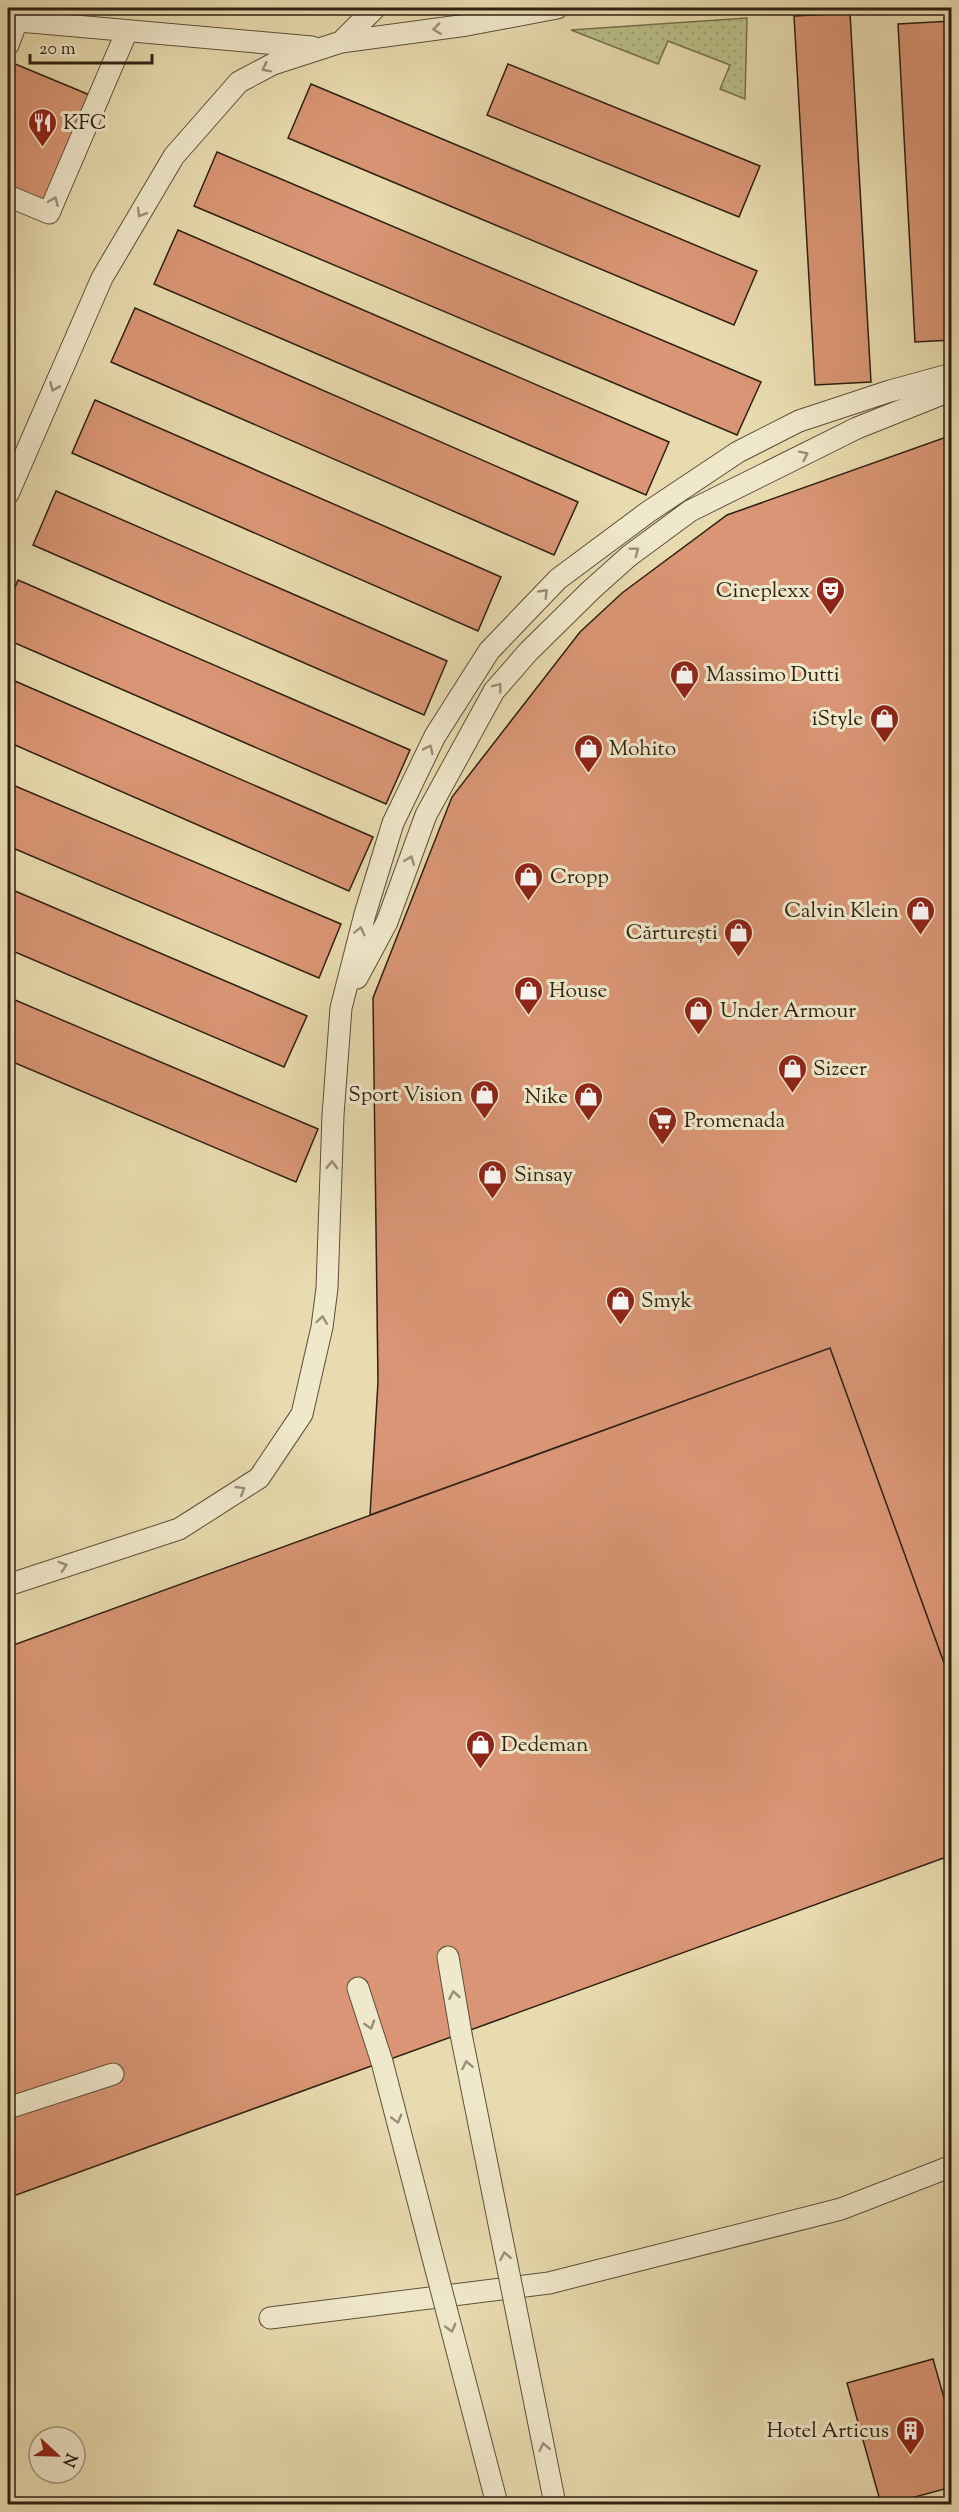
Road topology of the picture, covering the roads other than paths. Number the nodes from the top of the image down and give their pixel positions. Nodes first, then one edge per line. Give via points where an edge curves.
1 (375, 8) edge
2 (556, 8) edge
3 (12, 20) edge
4 (127, 31) junction
5 (8, 45) edge
6 (331, 45) junction
7 (8, 196) edge
8 (951, 374) edge
9 (951, 390) edge
10 (8, 494) edge
11 (341, 1008) junction
12 (8, 1585) edge
13 (448, 1957) dead end
14 (358, 1988) dead end
15 (112, 2074) dead end
16 (8, 2108) edge
17 (951, 2166) edge
18 (270, 2318) dead end
19 (497, 2505) edge
20 (555, 2505) edge

1 - 6 lane
2 -> 6 lane
3 - 4 lane
3 - 5 lane
4 - 6 lane
7 -> 4 lane via 49,213
6 -> 10 lane via 273,64 239,82 174,156 102,278
11 -> 8 lane via 364,914 393,823 435,736 489,651 558,579 738,452 799,422
11 -> 9 lane via 387,922 441,785 494,691 528,652 629,556 690,512 857,428
12 -> 11 lane via 179,1528 259,1478 302,1414 327,1288
20 -> 13 lane, bridge
14 -> 19 lane, bridge via 382,2062
15 - 16 lane
17 - 18 lane via 841,2209 549,2283

